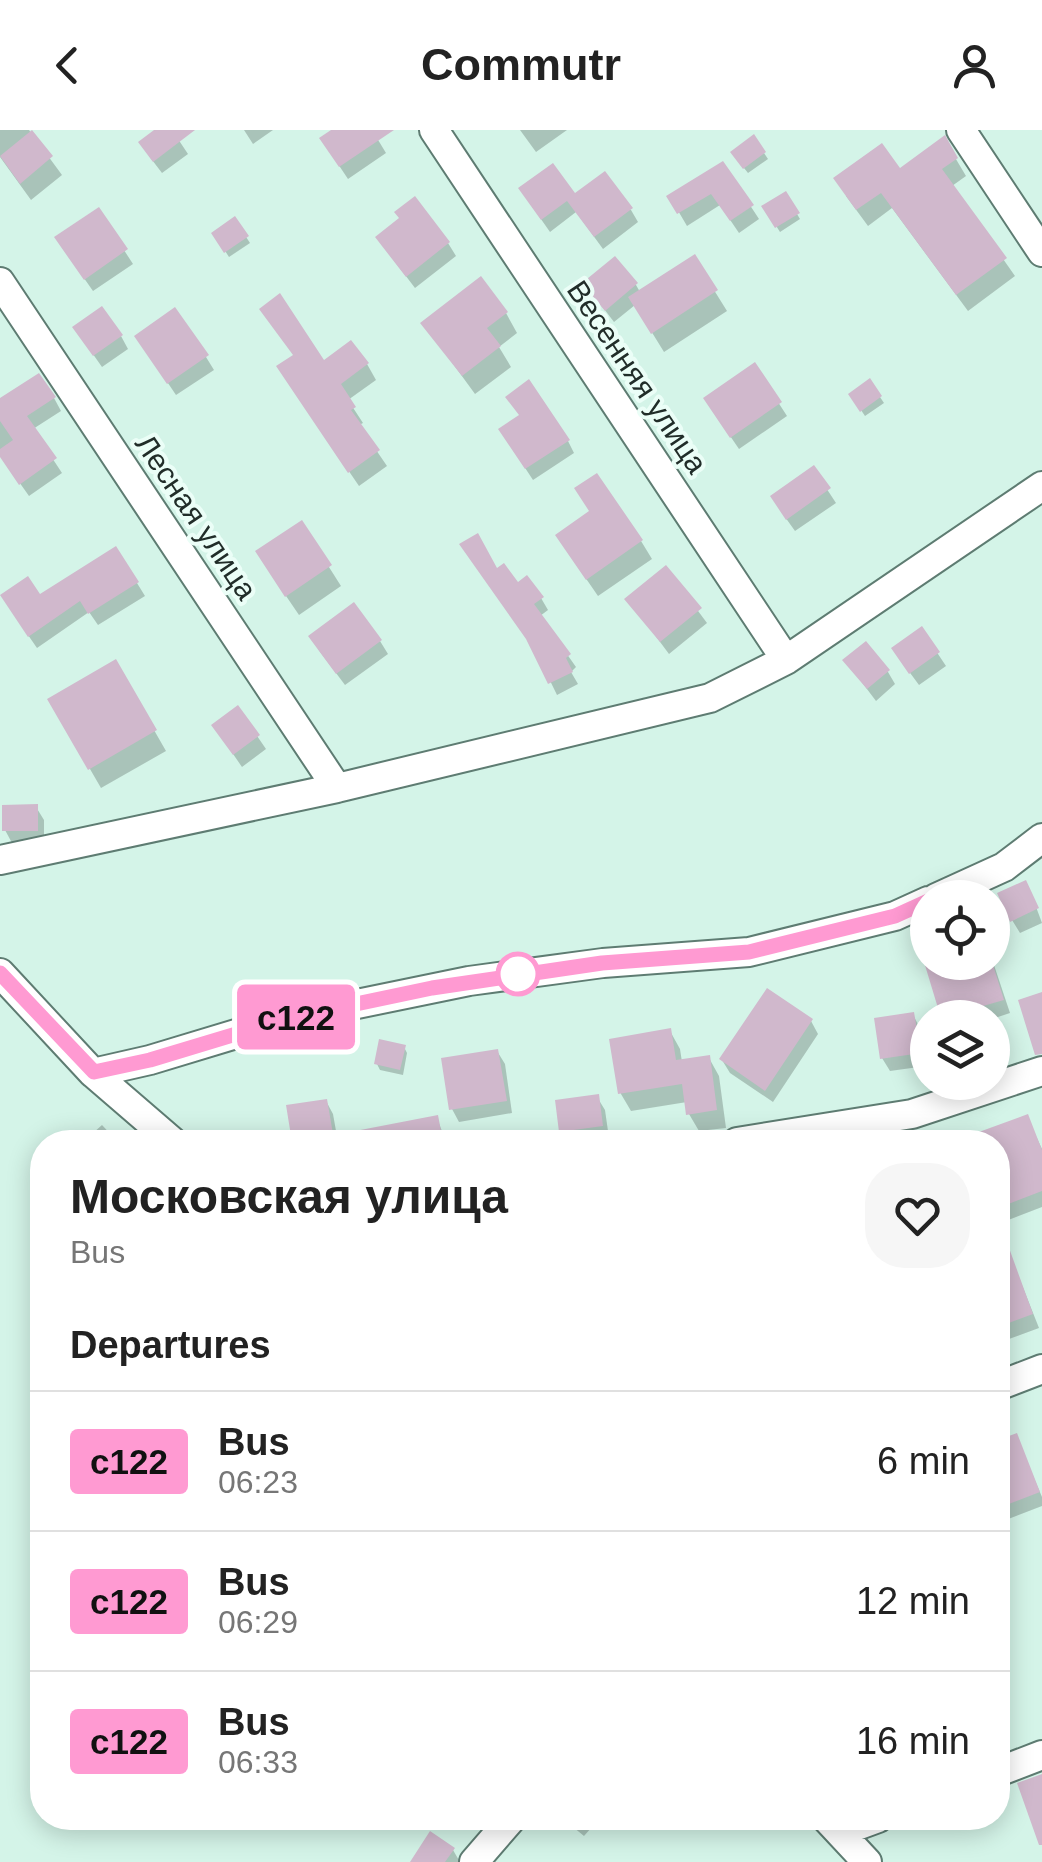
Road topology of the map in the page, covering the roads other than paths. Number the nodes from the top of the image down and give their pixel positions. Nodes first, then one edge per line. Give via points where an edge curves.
1 (434, 130) edge
2 (961, 130) edge
3 (1042, 252) edge
4 (0, 282) edge
5 (1042, 486) edge
6 (786, 660) junction
7 (337, 788) junction
8 (1042, 838) edge
9 (0, 860) edge
10 (974, 880) edge
11 (910, 909) edge
12 (0, 973) edge
13 (1042, 1071) edge
14 (94, 1072) junction
15 (159, 1130) edge
16 (812, 1130) edge
17 (1042, 1369) edge
18 (1010, 1381) edge
19 (1042, 1755) edge
20 (1010, 1767) edge
21 (502, 1830) edge
22 (838, 1830) edge
23 (474, 1862) edge
24 (867, 1862) edge

1 - 6 street, Весенняя улица
2 - 3 street
4 - 7 street, Лесная улица
5 - 6 street
6 - 7 street via 710,698
7 - 9 street
8 - 10 street
11 - 14 street via 749,952 468,981 289,1018
12 - 14 street
13 - 16 street via 912,1114
14 - 15 street
17 - 18 street
19 - 20 street
21 - 23 street
22 - 24 street

